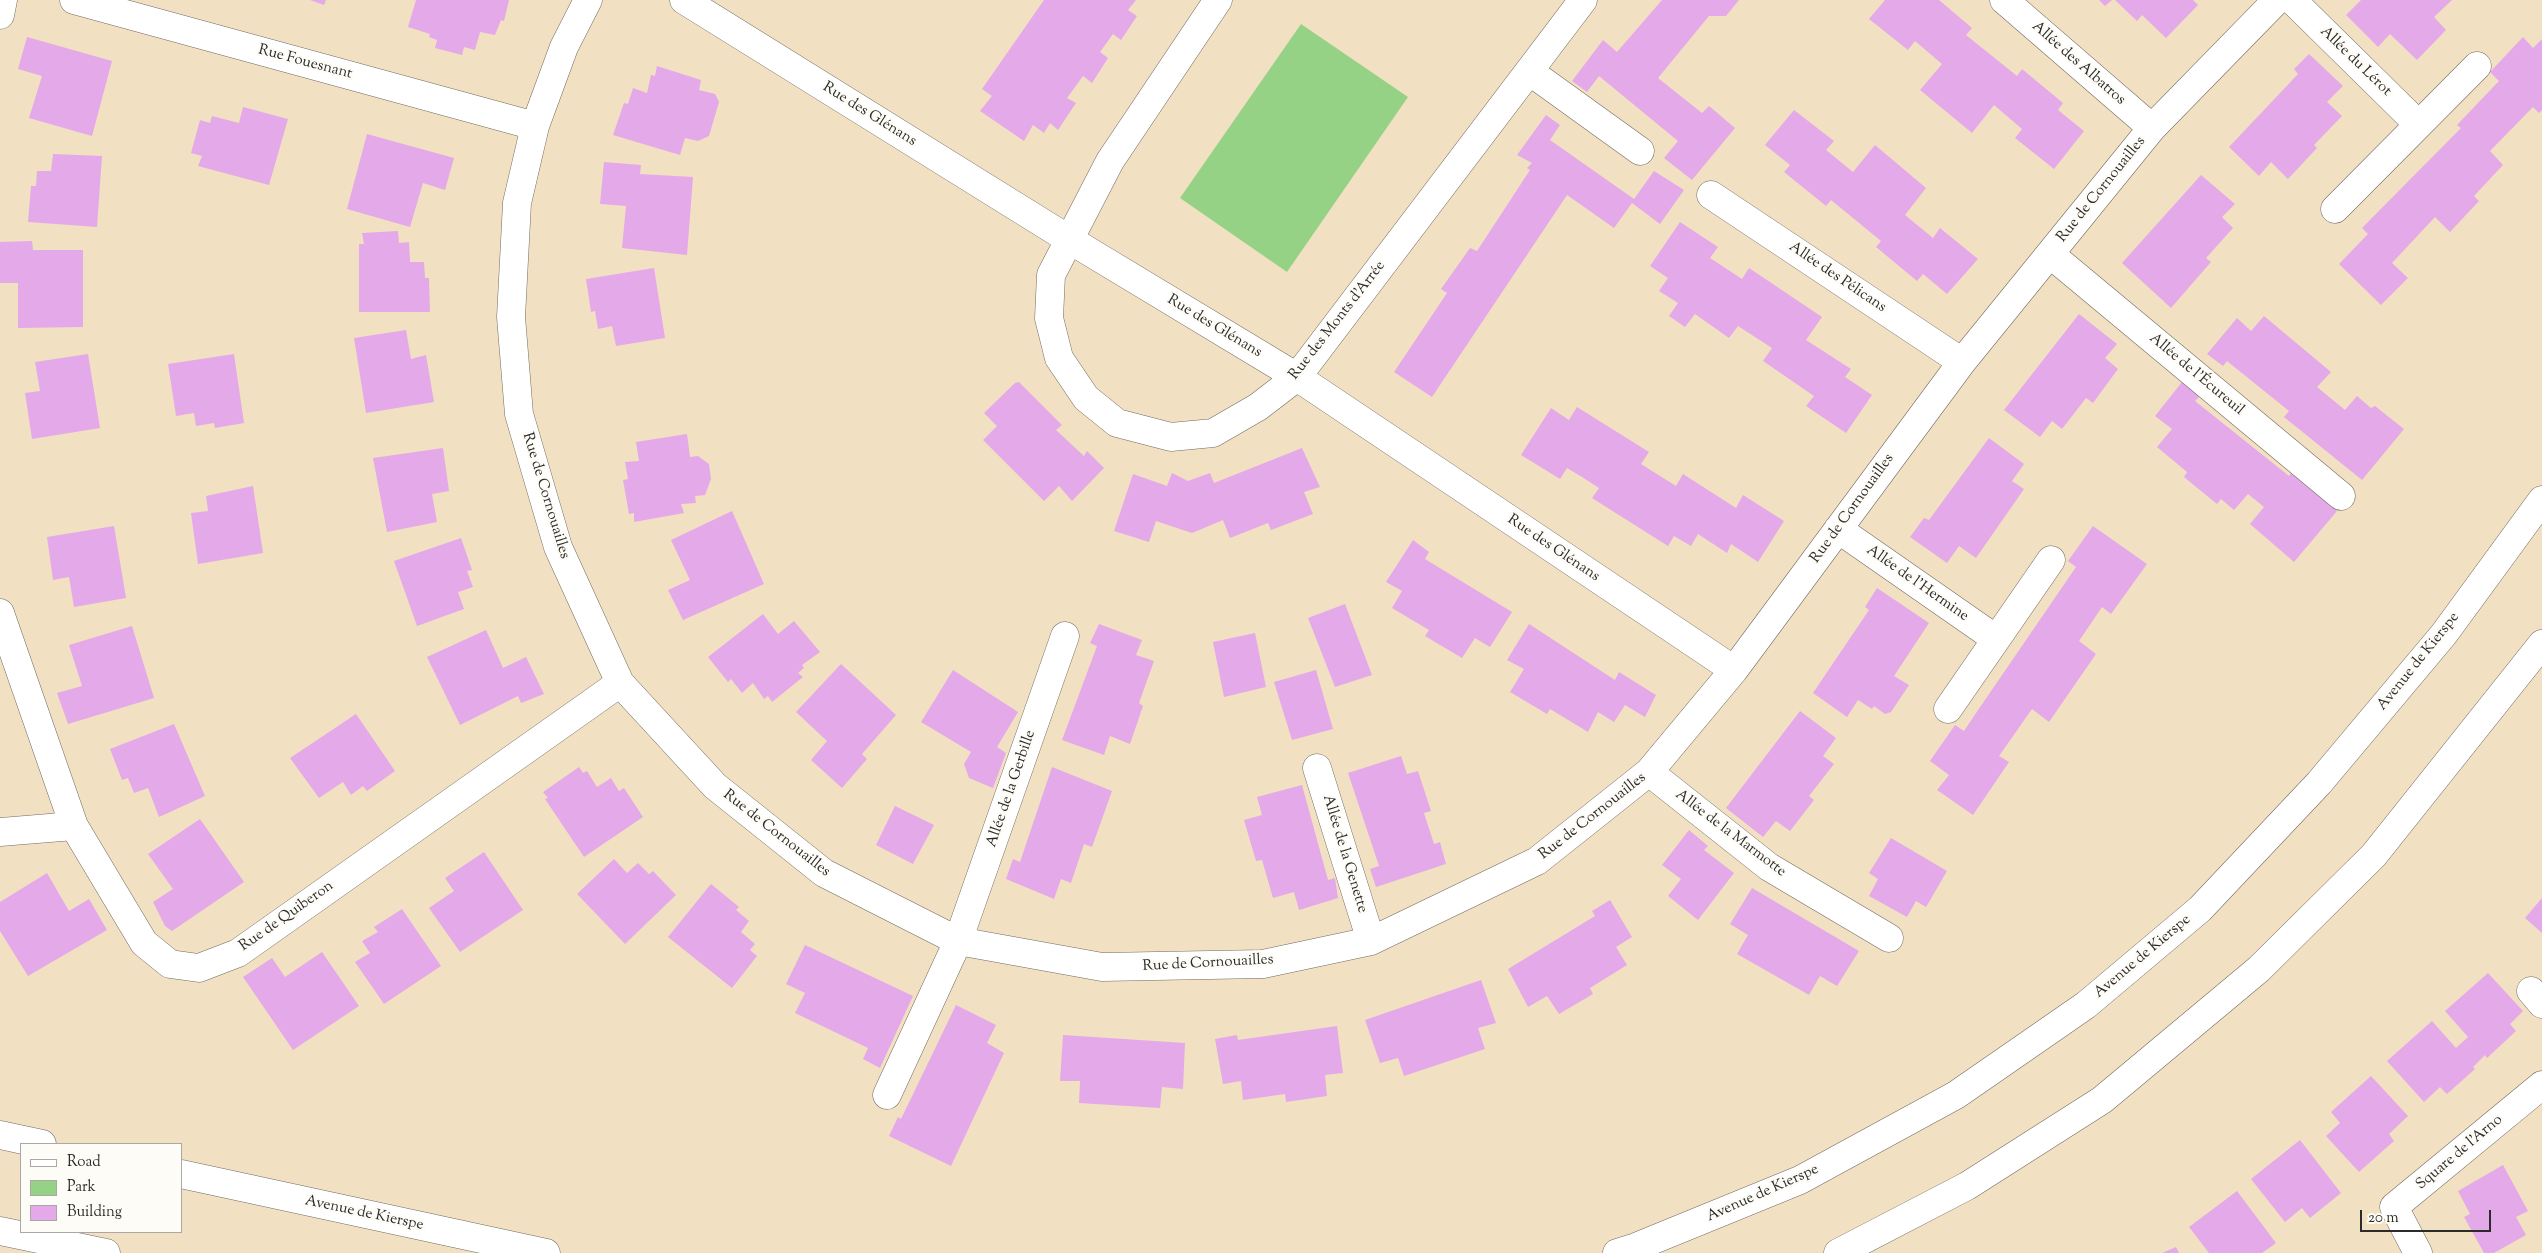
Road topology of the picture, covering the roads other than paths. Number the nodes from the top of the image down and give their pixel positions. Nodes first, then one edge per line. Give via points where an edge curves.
1 (3, 0) edge
2 (74, 0) edge
3 (588, 0) edge
4 (684, 0) edge
5 (1218, 0) edge
6 (1583, 0) edge
7 (2004, 0) edge
8 (2277, 0) edge
9 (2292, 0) edge
10 (0, 15) edge
11 (2477, 66) dead end
12 (1528, 71) junction
13 (2418, 124) junction
14 (535, 126) junction
15 (2152, 128) junction
16 (1640, 151) dead end
17 (1711, 195) dead end
18 (2335, 209) dead end
19 (1070, 240) junction
20 (2050, 254) junction
21 (1962, 362) junction
22 (1297, 378) junction
23 (2341, 496) dead end
24 (2542, 500) edge
25 (1838, 529) junction
26 (2050, 560) dead end
27 (0, 613) edge
28 (1065, 636) dead end
29 (1996, 639) junction
30 (2542, 644) edge
31 (1734, 670) junction
32 (620, 683) junction
33 (1948, 709) dead end
34 (1317, 768) dead end
35 (1650, 772) junction
36 (74, 826) junction
37 (0, 832) edge
38 (1889, 938) dead end
39 (958, 941) junction
40 (1371, 941) junction
41 (2542, 1085) edge
42 (887, 1095) dead end
43 (0, 1135) edge
44 (37, 1143) edge
45 (182, 1174) edge
46 (0, 1231) edge
47 (106, 1253) edge
48 (546, 1253) edge
49 (1617, 1253) edge
50 (1838, 1253) edge
51 (2418, 1253) edge

1 - 10 street
2 - 14 street, Rue Fouesnant
3 - 14 street, Rue de Cornouailles via 564,47
4 - 19 street, Rue des Glénans
5 - 19 street, Rue des Monts d'Arrée via 1110,161
6 - 12 street, Rue des Monts d'Arrée
7 - 15 street, Allée des Albatros
8 - 15 street, Rue de Cornouailles
9 - 13 street, Allée du Lérot
11 - 13 street
12 - 16 street
12 - 22 street, Rue des Monts d'Arrée
13 - 18 street
14 - 32 street, Rue de Cornouailles via 517,204 511,317 519,414 558,548
15 - 20 street, Rue de Cornouailles
17 - 21 street, Allée des Pélicans
19 - 22 street, Rue des Glénans
19 - 22 street, Rue des Monts d'Arrée via 1051,275 1049,318 1059,358 1086,398 1117,423 1171,438 1213,433 1258,407
20 - 21 street, Rue de Cornouailles
20 - 23 street, Allée de l'Écureuil
21 - 25 street, Rue de Cornouailles
22 - 31 street, Rue des Glénans
24 - 49 street, Avenue de Kierspe via 2444,634 2319,783 2200,909 2086,1006 1956,1095 1800,1180
25 - 29 street, Allée de l'Hermine
25 - 31 street, Rue de Cornouailles
26 - 29 street
27 - 36 street, Rue de Quiberon
28 - 39 street, Allée de la Gerbille
29 - 33 street
30 - 50 street via 2374,855 2259,969 2102,1100 1967,1186
31 - 35 street, Rue de Cornouailles
32 - 36 street, Rue de Quiberon via 238,953 199,968 170,964 144,943
32 - 39 street, Rue de Cornouailles via 715,786 824,873
34 - 40 street, Allée de la Genette
35 - 38 street, Allée de la Marmotte via 1769,867
35 - 40 street, Rue de Cornouailles via 1538,861
36 - 37 street
39 - 40 street, Rue de Cornouailles via 1102,968 1263,964
39 - 42 street, Allée de la Gerbille
41 - 51 street, Square de l'Arno via 2394,1207
43 - 44 street
45 - 48 street, Avenue de Kierspe
46 - 47 street

